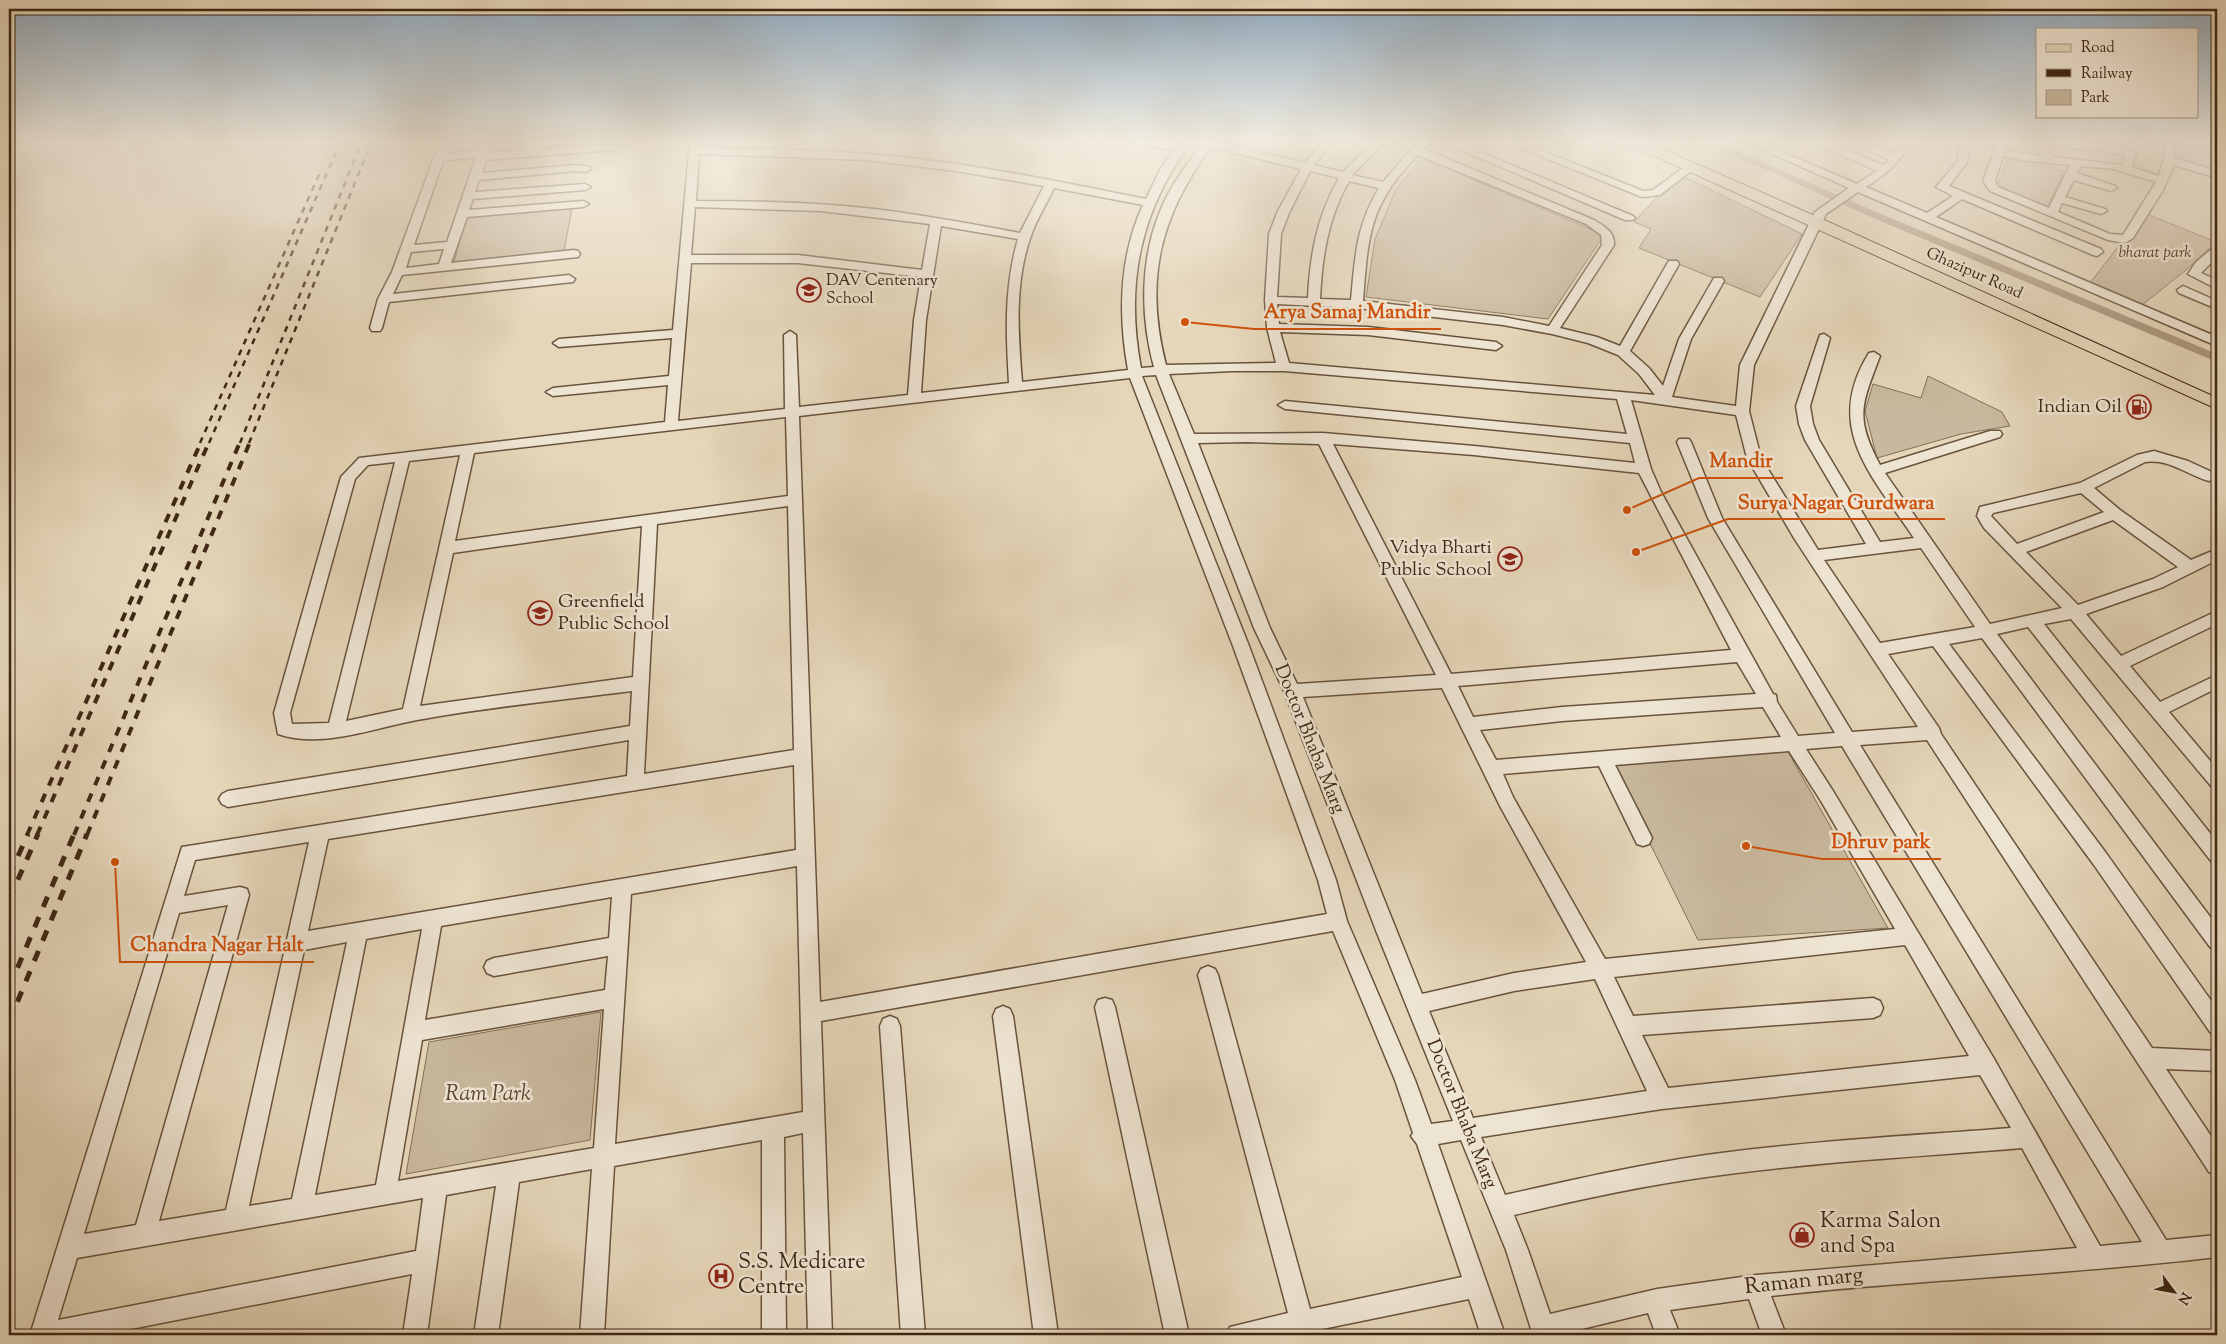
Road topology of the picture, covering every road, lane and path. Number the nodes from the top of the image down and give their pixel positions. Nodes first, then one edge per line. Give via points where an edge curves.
1 (1149, 203) edge
2 (422, 204) edge
3 (465, 204) edge
4 (583, 204) dead end
5 (689, 204) joint
6 (1041, 204) edge
7 (1170, 204) edge
8 (1288, 204) edge
9 (1332, 204) edge
10 (1376, 204) edge
11 (1546, 204) edge
12 (1595, 204) edge
13 (1801, 204) edge
14 (1806, 204) edge
15 (1837, 204) edge
16 (1843, 204) edge
17 (1891, 204) edge
18 (1948, 204) edge
19 (1982, 204) edge
20 (2029, 204) edge
21 (2057, 204) edge
22 (2103, 204) junction
23 (2148, 204) edge
24 (1828, 213) junction
25 (2052, 213) junction
26 (462, 214) junction
27 (1629, 218) dead end
28 (1928, 218) junction
29 (936, 222) junction
30 (1024, 238) junction
31 (2071, 241) junction
32 (452, 245) junction
33 (406, 249) junction
34 (2097, 252) dead end
35 (574, 254) dead end
36 (2214, 257) edge
37 (685, 259) junction
38 (1673, 264) dead end
39 (444, 267) junction
40 (398, 272) junction
41 (928, 274) junction
42 (569, 279) dead end
43 (1718, 281) dead end
44 (2217, 285) edge
45 (2183, 290) dead end
46 (384, 299) junction
47 (1271, 300) junction
48 (1314, 302) junction
49 (1357, 304) junction
50 (2217, 304) edge
51 (376, 328) dead end
52 (1274, 328) junction
53 (1552, 330) junction
54 (678, 334) junction
55 (790, 335) dead end
56 (1824, 338) dead end
57 (2217, 342) edge
58 (559, 344) dead end
59 (1496, 346) dead end
60 (1623, 352) junction
61 (1874, 356) dead end
62 (1284, 367) junction
63 (1162, 370) junction
64 (1136, 374) junction
65 (675, 380) junction
66 (1016, 387) junction
67 (553, 392) dead end
68 (2217, 392) edge
69 (1623, 395) junction
70 (914, 399) junction
71 (1665, 399) junction
72 (2217, 404) edge
73 (1285, 405) dead end
74 (1742, 411) junction
75 (792, 412) junction
76 (671, 426) junction
77 (1995, 434) dead end
78 (1323, 438) junction
79 (1189, 439) junction
80 (1635, 439) junction
81 (1684, 442) dead end
82 (468, 449) junction
83 (403, 457) junction
84 (1644, 469) junction
85 (1876, 471) junction
86 (2209, 476) dead end
87 (2084, 488) junction
88 (794, 500) junction
89 (2115, 514) junction
90 (650, 520) junction
91 (1925, 542) junction
92 (446, 548) junction
93 (1876, 549) junction
94 (2016, 550) junction
95 (2217, 554) edge
96 (1814, 556) junction
97 (2191, 568) junction
98 (2075, 612) junction
99 (2217, 617) edge
100 (2032, 620) junction
101 (1986, 631) junction
102 (1937, 640) junction
103 (1877, 650) junction
104 (1742, 655) junction
105 (2120, 664) junction
106 (1446, 681) junction
107 (2217, 681) edge
108 (640, 682) junction
109 (1292, 691) junction
110 (1770, 700) junction
111 (2157, 711) junction
112 (410, 715) junction
113 (1468, 724) junction
114 (336, 728) junction
115 (638, 732) junction
116 (1933, 733) junction
117 (1847, 739) junction
118 (1792, 744) junction
119 (803, 756) junction
120 (1604, 760) junction
121 (1491, 768) junction
122 (2217, 781) edge
123 (635, 782) junction
124 (228, 799) dead end
125 (320, 832) junction
126 (1643, 838) dead end
127 (2217, 855) edge
128 (806, 856) junction
129 (622, 887) junction
130 (172, 906) junction
131 (433, 919) junction
132 (1338, 920) junction
133 (358, 933) junction
134 (1910, 936) junction
135 (2217, 941) edge
136 (296, 942) junction
137 (618, 945) junction
138 (494, 967) dead end
139 (1600, 969) junction
140 (1208, 974) dead end
141 (614, 998) junction
142 (1416, 1005) junction
143 (1105, 1007) dead end
144 (1873, 1008) dead end
145 (811, 1013) junction
146 (1003, 1016) dead end
147 (2217, 1025) edge
148 (890, 1026) dead end
149 (1628, 1026) junction
150 (413, 1032) junction
151 (2148, 1058) junction
152 (2217, 1061) edge
153 (1986, 1064) junction
154 (1662, 1099) junction
155 (814, 1121) junction
156 (773, 1128) junction
157 (1467, 1130) junction
158 (1422, 1136) junction
159 (2028, 1137) junction
160 (604, 1157) junction
161 (2217, 1164) edge
162 (509, 1174) junction
163 (436, 1186) junction
164 (385, 1194) junction
165 (1500, 1207) junction
166 (301, 1209) junction
167 (235, 1220) junction
168 (144, 1236) junction
169 (2217, 1246) edge
170 (68, 1248) junction
171 (2161, 1252) junction
172 (2096, 1258) junction
173 (425, 1260) junction
174 (1475, 1286) junction
175 (1756, 1286) junction
176 (1655, 1301) junction
177 (1302, 1322) junction
178 (1544, 1331) edge
179 (42, 1335) edge
180 (414, 1335) edge
181 (486, 1335) edge
182 (592, 1335) edge
183 (774, 1335) edge
184 (820, 1335) edge
185 (913, 1335) edge
186 (1046, 1335) edge
187 (1176, 1335) edge
188 (1238, 1335) edge
189 (1493, 1335) edge
190 (1668, 1335) edge
191 (1774, 1335) edge

1 - 64 street, Doctor Bhaba Marg via 1134,240 1130,263 1127,308 1130,351
2 - 33 street
3 - 26 street
4 - 26 street
5 - 29 street via 832,208
5 - 37 street
6 - 30 street
7 - 63 street, Doctor Bhaba Marg via 1156,248 1151,298 1156,353
8 - 47 street via 1275,234
9 - 48 street via 1318,239
10 - 49 street via 1362,243
11 - 53 street via 1590,222 1606,232 1609,239
12 - 27 street
13 - 24 main road, Ghazipur Road
14 - 24 main road, Ghazipur Road
15 - 24 street
16 - 24 street
17 - 28 street
18 - 28 street
19 - 31 street
20 - 25 street
21 - 25 street
22 - 23 street via 2108,237 2125,240
22 - 25 street
22 - 31 street
24 - 68 main road, Ghazipur Road
24 - 72 main road, Ghazipur Road
24 - 74 street via 1747,365
26 - 32 street
28 - 57 street
29 - 30 street
29 - 41 street
30 - 66 street via 1011,302
31 - 34 street
32 - 33 street
32 - 39 street
33 - 40 street
35 - 39 street
36 - 44 street via 2200,265 2194,274
37 - 41 street via 798,259
37 - 54 street
38 - 60 street
39 - 40 street
40 - 46 street
41 - 70 street via 920,320
42 - 46 street
43 - 71 street via 1685,339
45 - 50 street
46 - 51 street
47 - 48 street
47 - 52 street
48 - 49 street
49 - 53 street
52 - 59 street via 1368,331
52 - 62 street
53 - 60 street
54 - 58 street
54 - 65 street
55 - 75 street
56 - 93 street via 1803,406 1806,424 1812,440
60 - 71 street via 1644,371
61 - 85 street via 1856,408 1856,424 1862,445
62 - 63 street
62 - 69 street
63 - 64 street
63 - 79 street, Doctor Bhaba Marg
64 - 66 street
64 - 132 street, Doctor Bhaba Marg via 1241,646 1327,880
65 - 67 street
65 - 76 street
66 - 70 street
69 - 71 street
69 - 80 street
70 - 75 street
71 - 74 street
73 - 80 street
74 - 96 street via 1754,458
75 - 76 street
75 - 88 street
76 - 82 street
77 - 85 street
78 - 79 street via 1242,436
78 - 84 street
78 - 106 street
79 - 109 street, Doctor Bhaba Marg via 1262,628
80 - 84 street
81 - 117 street via 1715,518
82 - 83 street
82 - 92 street
83 - 114 street
83 - 114 street via 364,461 348,477 282,713 284,729 291,732
84 - 104 street
85 - 91 street
86 - 87 street via 2184,464 2154,456 2142,458
87 - 89 street
87 - 94 street via 1985,511 1989,524
88 - 90 street
88 - 119 street
89 - 94 street
89 - 97 street
90 - 92 street
90 - 108 street
91 - 93 street
91 - 101 street
92 - 112 street
93 - 96 street
94 - 98 street
95 - 97 street
96 - 103 street
97 - 98 street
98 - 100 street
98 - 105 street
99 - 105 street
100 - 101 street
100 - 127 street
101 - 102 street
101 - 135 street
102 - 103 street
102 - 147 street via 2100,859
103 - 116 street
104 - 106 street
104 - 110 street
105 - 111 street
106 - 109 street
106 - 113 street
107 - 111 street
108 - 112 street
108 - 115 street
109 - 142 street, Doctor Bhaba Marg
110 - 113 street via 1562,714
110 - 118 street
111 - 122 street
112 - 114 street
113 - 121 street
115 - 123 street
115 - 124 street
116 - 117 street
116 - 151 street
117 - 118 street
117 - 171 street
118 - 120 street
118 - 134 street via 1827,796
119 - 123 street
119 - 128 street
120 - 121 street
120 - 126 street
121 - 139 street via 1506,801
123 - 125 street
125 - 130 street via 188,853
125 - 136 street
128 - 129 street
128 - 145 street
129 - 131 street
129 - 137 street
130 - 168 street via 240,895
130 - 170 street
131 - 133 street
131 - 150 street
132 - 145 street
132 - 158 street, Doctor Bhaba Marg via 1404,1080
133 - 136 street
133 - 166 street
134 - 139 street
134 - 153 street
136 - 167 street
137 - 138 street
137 - 141 street
139 - 142 street via 1514,982
139 - 149 street
140 - 177 street
141 - 150 street
141 - 160 street
142 - 157 street, Doctor Bhaba Marg
143 - 187 street
144 - 149 street
145 - 155 street
146 - 186 street
148 - 185 street
149 - 154 street
150 - 164 street
151 - 152 street
151 - 161 street
153 - 154 street
153 - 159 street
154 - 157 street
155 - 156 street
155 - 184 street
156 - 160 street
156 - 183 street
157 - 158 street
157 - 165 street, Doctor Bhaba Marg
158 - 174 street, Doctor Bhaba Marg
159 - 165 street via 1736,1162 1616,1180
159 - 172 street
160 - 162 street
160 - 182 street
162 - 163 street
162 - 181 street
163 - 164 street
163 - 173 street
164 - 166 street
165 - 178 street, Doctor Bhaba Marg
166 - 167 street
167 - 168 street
168 - 170 street
169 - 171 street, Raman marg
170 - 179 street
171 - 172 street, Raman marg
172 - 175 street, Raman marg
173 - 179 street
173 - 180 street
174 - 177 street
174 - 189 street, Doctor Bhaba Marg
175 - 176 street, Raman marg
175 - 191 street
176 - 178 street, Raman marg
176 - 190 street
177 - 188 street

